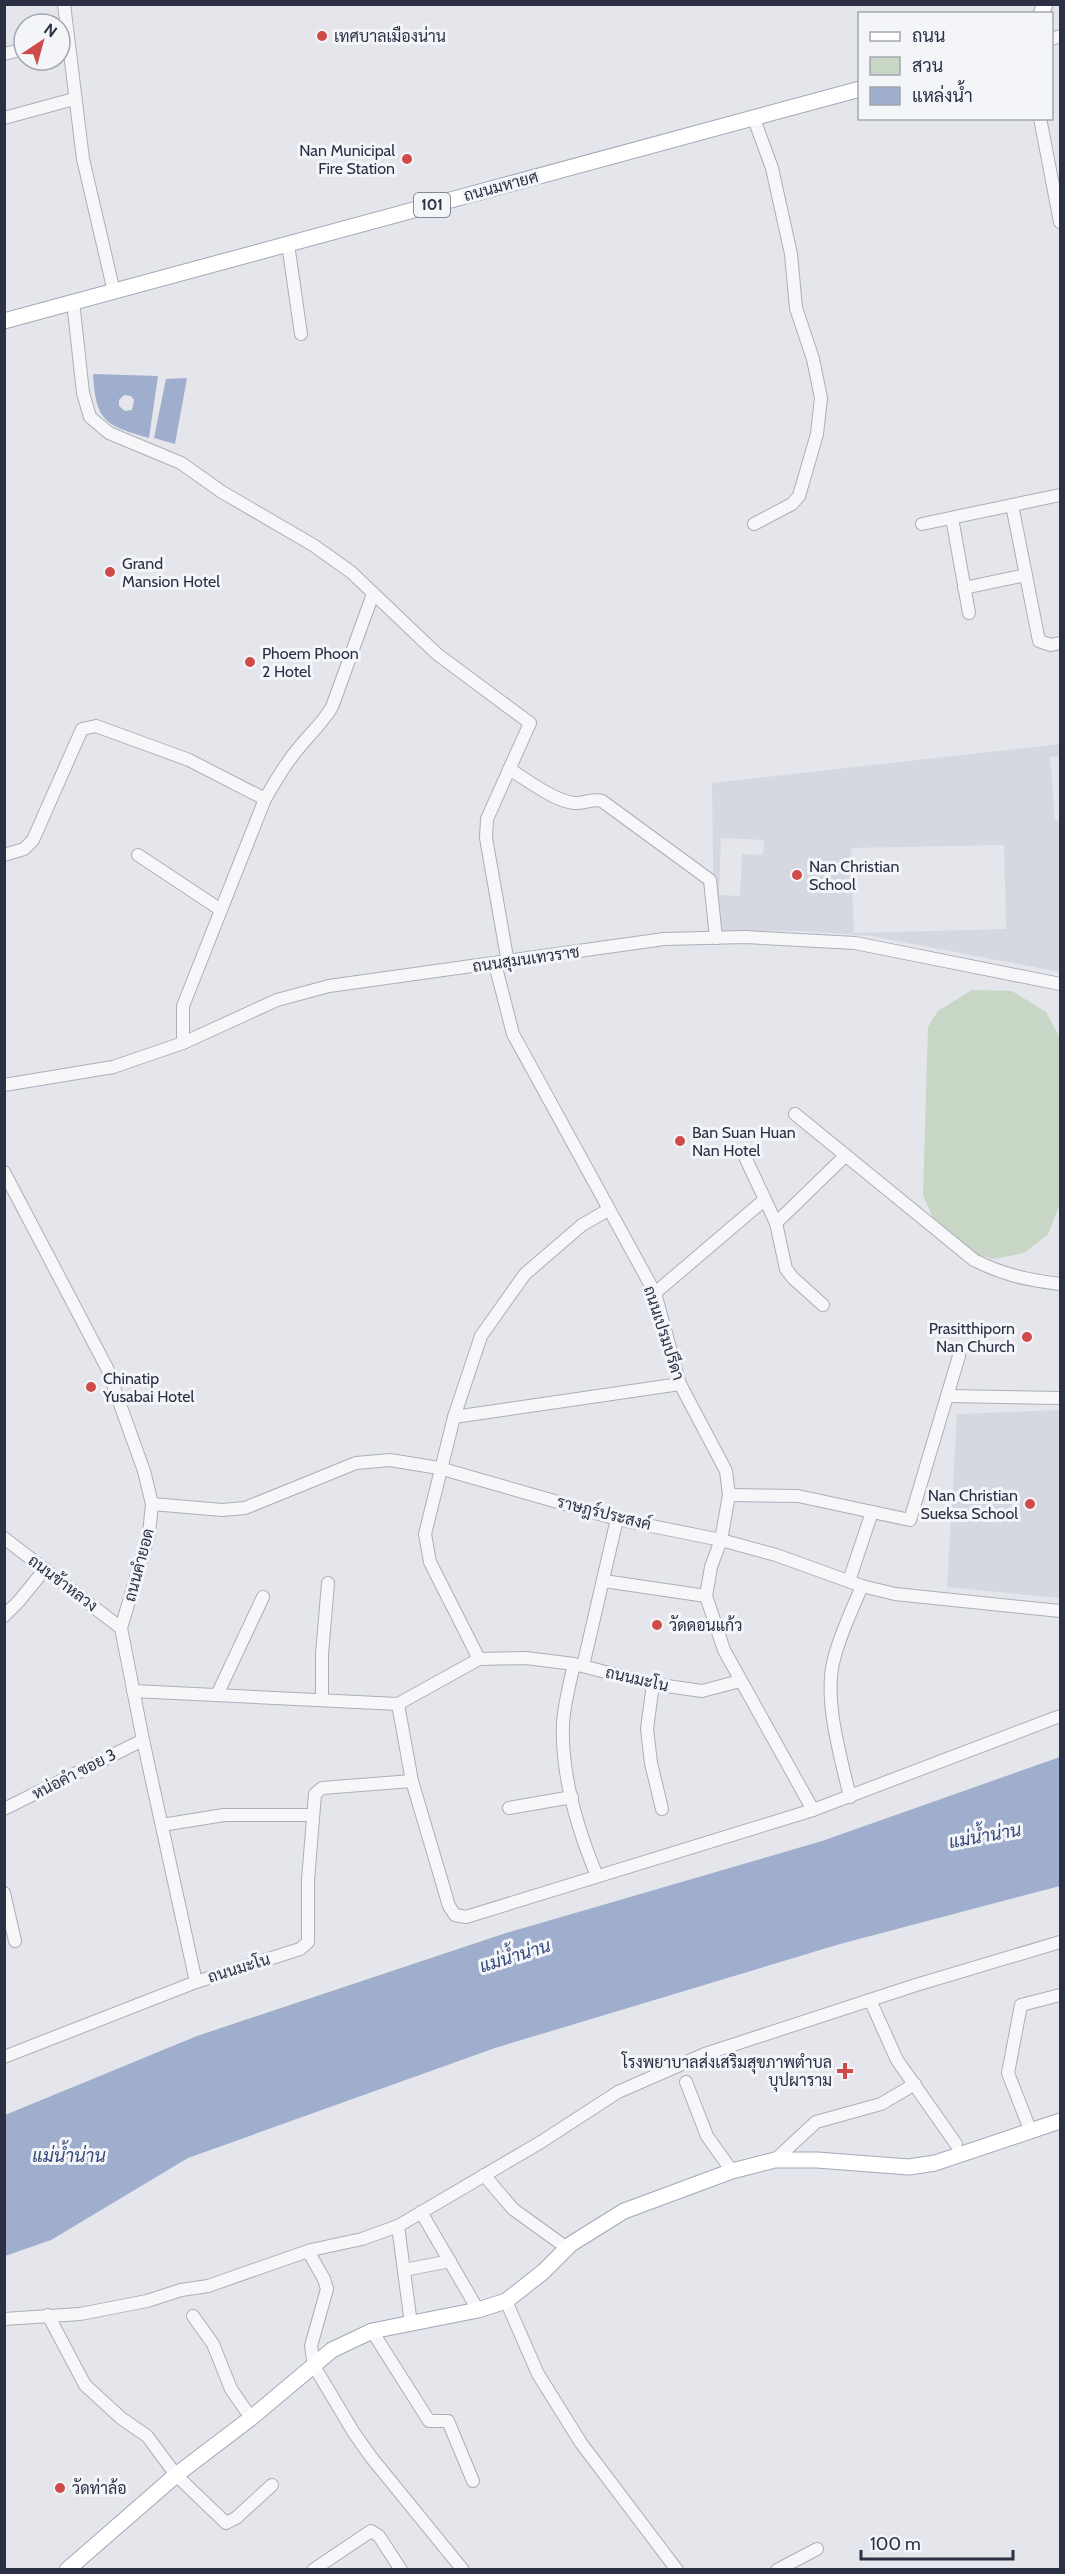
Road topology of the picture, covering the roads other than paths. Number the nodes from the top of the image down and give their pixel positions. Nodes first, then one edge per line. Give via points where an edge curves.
1 (70, 72) edge
2 (858, 90) edge
3 (74, 99) junction
4 (4, 118) edge
5 (754, 119) junction
6 (1040, 120) edge
7 (1060, 222) edge
8 (288, 244) junction
9 (114, 292) junction
10 (72, 301) junction
11 (4, 321) edge
12 (302, 334) dead end
13 (1060, 495) edge
14 (1012, 505) junction
15 (952, 518) junction
16 (754, 524) dead end
17 (922, 524) dead end
18 (1026, 575) junction
19 (964, 588) junction
20 (373, 594) junction
21 (969, 613) dead end
22 (1060, 643) edge
23 (509, 769) junction
24 (265, 800) junction
25 (4, 855) edge
26 (138, 855) dead end
27 (221, 910) junction
28 (716, 938) junction
29 (502, 964) junction
30 (1060, 984) edge
31 (183, 1043) junction
32 (4, 1085) edge
33 (795, 1114) dead end
34 (845, 1156) junction
35 (745, 1157) dead end
36 (4, 1172) edge
37 (764, 1200) junction
38 (608, 1210) junction
39 (776, 1222) junction
40 (1060, 1284) edge
41 (655, 1293) junction
42 (823, 1305) dead end
43 (959, 1356) dead end
44 (680, 1384) junction
45 (947, 1396) junction
46 (1060, 1398) edge
47 (454, 1417) junction
48 (439, 1468) junction
49 (729, 1495) junction
50 (152, 1504) junction
51 (872, 1512) junction
52 (617, 1519) junction
53 (4, 1538) edge
54 (721, 1540) junction
55 (45, 1569) junction
56 (604, 1581) junction
57 (849, 1581) junction
58 (328, 1583) dead end
59 (862, 1586) junction
60 (706, 1596) junction
61 (263, 1597) dead end
62 (1060, 1611) edge
63 (4, 1616) edge
64 (122, 1628) junction
65 (479, 1659) junction
66 (579, 1665) junction
67 (740, 1681) junction
68 (653, 1684) junction
69 (133, 1691) junction
70 (217, 1695) junction
71 (322, 1699) junction
72 (398, 1704) junction
73 (1060, 1716) edge
74 (143, 1740) junction
75 (412, 1780) junction
76 (572, 1797) junction
77 (850, 1797) junction
78 (508, 1808) dead end
79 (4, 1809) edge
80 (662, 1809) dead end
81 (813, 1810) junction
82 (313, 1815) junction
83 (162, 1825) junction
84 (597, 1876) junction
85 (4, 1893) edge
86 (15, 1941) dead end
87 (1060, 1942) edge
88 (196, 1982) junction
89 (1060, 1995) edge
90 (870, 2000) junction
91 (4, 2057) edge
92 (686, 2082) dead end
93 (915, 2084) junction
94 (1060, 2121) edge
95 (1031, 2132) junction
96 (956, 2144) dead end
97 (775, 2160) junction
98 (732, 2171) junction
99 (484, 2175) junction
100 (421, 2212) junction
101 (398, 2226) junction
102 (567, 2248) junction
103 (308, 2251) junction
104 (450, 2261) junction
105 (404, 2270) junction
106 (506, 2301) junction
107 (478, 2310) junction
108 (48, 2315) junction
109 (193, 2316) dead end
110 (4, 2319) edge
111 (411, 2324) junction
112 (372, 2331) junction
113 (314, 2366) junction
114 (251, 2418) junction
115 (176, 2475) junction
116 (473, 2481) dead end
117 (272, 2485) dead end
118 (817, 2548) dead end
119 (70, 2568) edge
120 (313, 2570) edge
121 (401, 2570) edge
122 (463, 2570) edge
123 (677, 2570) edge
124 (777, 2570) edge

1 - 3 street
2 - 5 main road, ถนนมหายศ / 101
3 - 4 street
3 - 9 street via 83,159
5 - 8 main road, ถนนมหายศ / 101
5 - 16 street via 772,168 791,254 796,308 821,398 816,434 799,496 792,504
6 - 7 street
8 - 9 main road, ถนนมหายศ / 101
8 - 12 street
9 - 10 main road, ถนนมหายศ / 101
10 - 11 main road, ถนนมหายศ / 101
10 - 20 street via 83,393 90,417 109,433 181,463 313,545 351,572
13 - 14 street
14 - 15 street
14 - 18 street
15 - 17 street
15 - 19 street
18 - 19 street
18 - 22 street via 1040,641
19 - 21 street
20 - 23 street, ถนนเปรมปรีดา via 437,654 530,723
20 - 24 street via 332,707 280,773
23 - 28 street via 561,800 603,801 710,880
23 - 29 street, ถนนเปรมปรีดา via 487,819 486,838
24 - 25 street via 189,760 96,726 82,729 33,840 24,849
24 - 27 street
26 - 27 street
27 - 31 street via 183,1006
28 - 29 street, ถนนสุมนเทวราช via 664,939
28 - 30 street, ถนนสุมนเทวราช via 855,944
29 - 31 street, ถนนสุมนเทวราช via 329,986 277,1000
29 - 38 street, ถนนเปรมปรีดา via 513,1034
31 - 32 street, ถนนสุมนเทวราช via 113,1067
33 - 34 street
34 - 39 street
34 - 40 street via 974,1260 1008,1275
35 - 37 street
36 - 50 street, ถนนคำยอด via 107,1368
37 - 39 street
37 - 41 street
38 - 41 street, ถนนเปรมปรีดา
38 - 47 street via 582,1225 525,1274 481,1336
39 - 42 street via 786,1269
41 - 44 street, ถนนเปรมปรีดา
43 - 45 street
44 - 47 street
44 - 49 street, ถนนเปรมปรีดา via 726,1471
45 - 46 street
45 - 51 street via 910,1520
47 - 48 street
48 - 50 street, ราษฎร์ประสงค์ via 390,1460 356,1463 245,1508
48 - 52 street, ราษฎร์ประสงค์
48 - 65 street via 425,1534 426,1548
49 - 51 street via 798,1496
49 - 54 street, ถนนเปรมปรีดา
50 - 64 street, ถนนคำยอด via 149,1534
51 - 57 street
52 - 54 street, ราษฎร์ประสงค์
52 - 56 street
53 - 55 street, ถนนข้าหลวง
54 - 57 street, ราษฎร์ประสงค์
54 - 60 street, ถนนเปรมปรีดา
55 - 63 street
55 - 64 street, ถนนข้าหลวง
56 - 60 street
56 - 66 street
57 - 59 street, ราษฎร์ประสงค์
58 - 71 street
59 - 62 street, ราษฎร์ประสงค์ via 895,1594
59 - 77 street via 833,1662 832,1704
60 - 67 street, ถนนเปรมปรีดา via 724,1650
61 - 70 street
64 - 69 street, ถนนคำยอด
65 - 66 street, ถนนมะโน via 526,1658
65 - 72 street, ถนนมะโน
66 - 68 street, ถนนมะโน
66 - 76 street via 563,1722 565,1764
67 - 68 street, ถนนมะโน via 702,1691
67 - 81 street
68 - 80 street via 647,1730
69 - 70 street
69 - 74 street, ถนนคำยอด
70 - 71 street
71 - 72 street
72 - 75 street
73 - 77 street
74 - 79 street, หน่อคำ ซอย 3
74 - 83 street, ถนนคำยอด
75 - 82 street, ถนนมะโน via 322,1788 315,1794
75 - 84 street via 455,1915 466,1917
76 - 78 street
76 - 84 street via 579,1834
77 - 81 street
81 - 84 street
82 - 83 street via 224,1815
82 - 88 street, ถนนมะโน via 308,1942 300,1949
83 - 88 street, ถนนคำยอด
85 - 86 street
87 - 90 street
88 - 91 street, ถนนมะโน
89 - 95 street via 1021,2005 1008,2073
90 - 93 street via 897,2060
90 - 99 street via 705,2054 618,2092
92 - 98 street via 707,2136
93 - 96 street
93 - 97 street via 881,2104 816,2122
94 - 95 main road
95 - 97 main road via 935,2163 909,2167
97 - 98 main road
98 - 102 main road via 624,2211
99 - 100 street
99 - 102 street via 513,2209
100 - 101 street
100 - 104 street
101 - 103 street
101 - 105 street
102 - 106 main road
103 - 108 street via 208,2286 80,2314
103 - 113 street via 327,2289 311,2346
104 - 105 street
104 - 107 street
105 - 111 street
106 - 107 main road
106 - 123 street via 538,2373 580,2443
107 - 111 main road
108 - 110 street
108 - 115 street via 85,2385 147,2436
109 - 114 street via 213,2344 231,2389
111 - 112 main road
112 - 113 main road via 332,2350
112 - 116 street via 429,2421 448,2421
113 - 114 main road
113 - 122 street via 359,2441
114 - 115 main road
115 - 117 street via 226,2523
115 - 119 main road
118 - 124 street
120 - 121 street via 371,2531 379,2536

